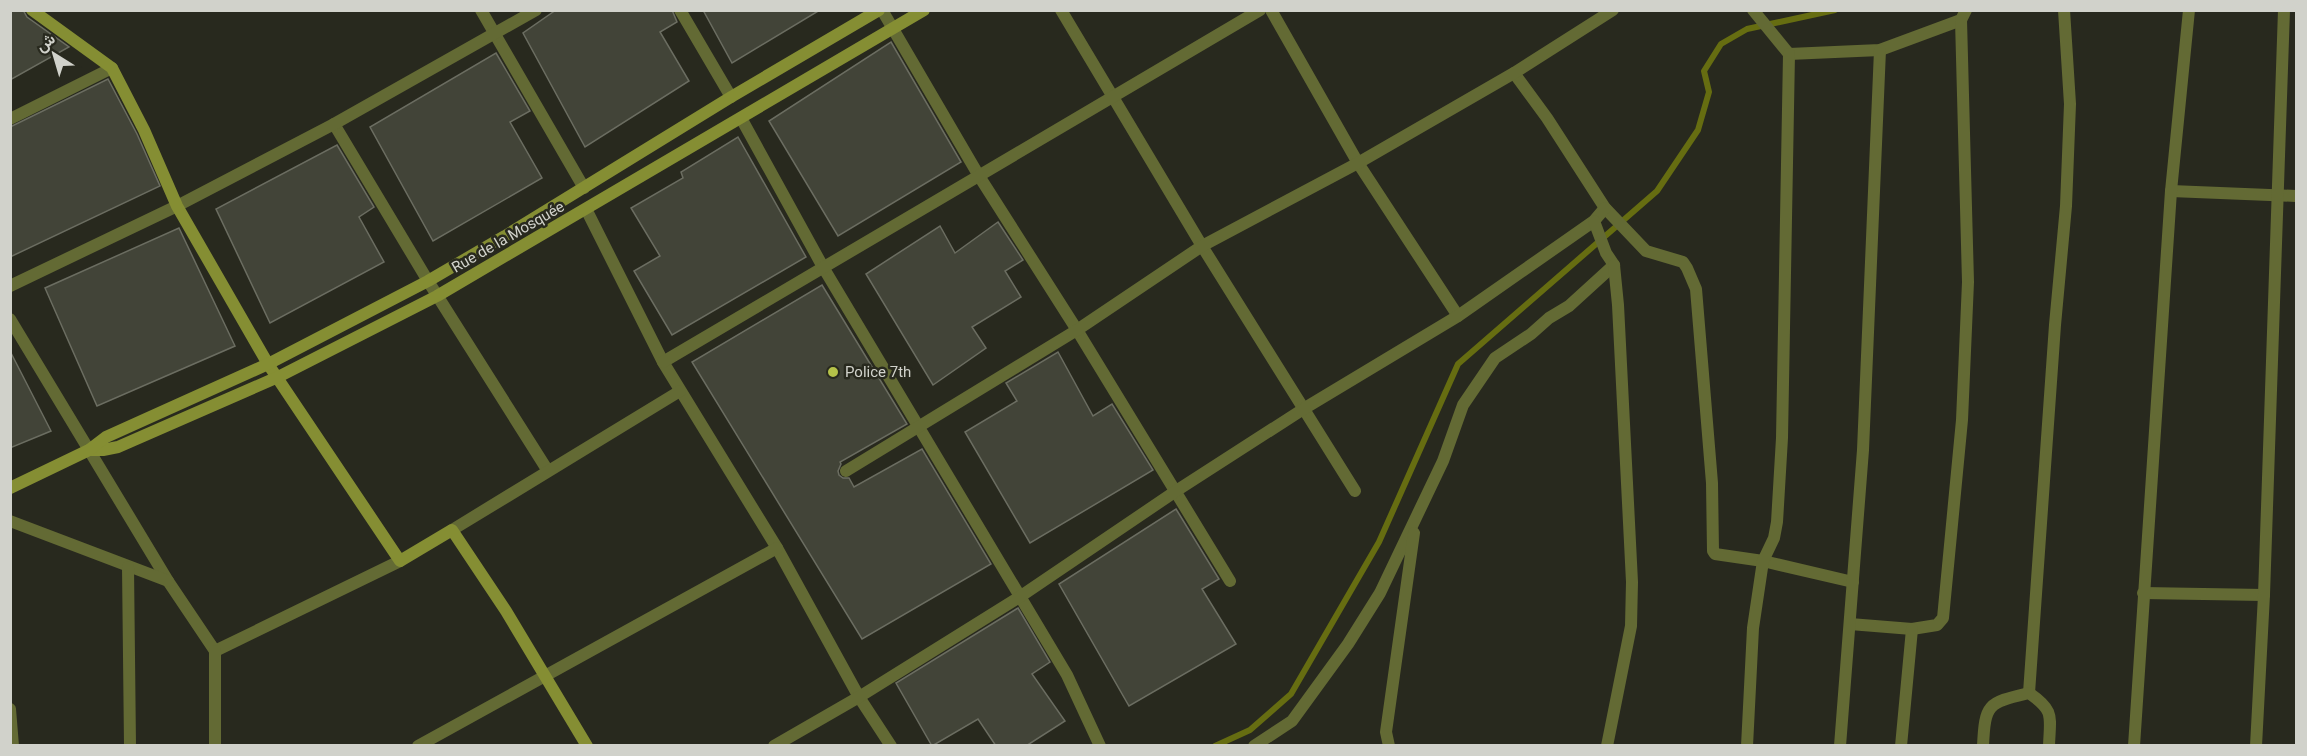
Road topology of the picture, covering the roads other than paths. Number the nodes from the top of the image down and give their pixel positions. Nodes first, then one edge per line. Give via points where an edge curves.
1 (32, 10) edge
2 (481, 10) edge
3 (536, 10) edge
4 (680, 10) edge
5 (880, 10) edge
6 (924, 10) edge
7 (1061, 10) edge
8 (1260, 10) edge
9 (1271, 10) edge
10 (1613, 10) edge
11 (1753, 10) edge
12 (2064, 10) edge
13 (2189, 10) edge
14 (2284, 10) edge
15 (1964, 15) edge
16 (893, 28) junction
17 (495, 34) junction
18 (1880, 50) junction
19 (1789, 54) junction
20 (112, 68) junction
21 (1514, 73) junction
22 (731, 97) junction
23 (1112, 98) junction
24 (741, 118) junction
25 (10, 119) edge
26 (334, 124) junction
27 (1359, 163) junction
28 (979, 176) junction
29 (585, 188) junction
30 (2171, 191) junction
31 (2278, 196) junction
32 (2296, 196) edge
33 (177, 206) junction
34 (1605, 208) junction
35 (586, 209) junction
36 (1594, 220) junction
37 (1202, 246) junction
38 (1614, 266) junction
39 (823, 267) junction
40 (428, 280) junction
41 (10, 286) edge
42 (437, 296) junction
43 (1458, 316) junction
44 (10, 320) edge
45 (1077, 330) junction
46 (663, 362) junction
47 (268, 364) junction
48 (278, 377) junction
49 (680, 391) junction
50 (1305, 408) junction
51 (918, 426) junction
52 (89, 450) junction
53 (548, 471) junction
54 (846, 471) dead end
55 (10, 488) edge
56 (1355, 490) dead end
57 (1176, 491) junction
58 (10, 520) edge
59 (1415, 521) junction
60 (452, 530) junction
61 (777, 548) junction
62 (400, 561) junction
63 (1763, 561) junction
64 (128, 567) junction
65 (168, 581) junction
66 (1230, 581) dead end
67 (1853, 582) junction
68 (2144, 592) junction
69 (1021, 596) junction
70 (2264, 596) junction
71 (1850, 624) junction
72 (1912, 629) junction
73 (214, 651) junction
74 (544, 677) junction
75 (2028, 693) junction
76 (859, 697) junction
77 (10, 709) edge
78 (13, 746) edge
79 (130, 746) edge
80 (215, 746) edge
81 (417, 746) edge
82 (587, 746) edge
83 (774, 746) edge
84 (891, 746) edge
85 (1100, 746) edge
86 (1254, 746) edge
87 (1389, 746) edge
88 (1607, 746) edge
89 (1747, 746) edge
90 (1840, 746) edge
91 (1901, 746) edge
92 (1983, 746) edge
93 (2049, 746) edge
94 (2134, 746) edge
95 (2256, 746) edge

1 - 20 main road
2 - 17 street
3 - 17 street
4 - 22 street
5 - 16 street
5 - 22 main road
6 - 16 main road, Rue de la Mosquée
7 - 23 street
8 - 23 street
9 - 27 street
10 - 21 street
11 - 19 street
12 - 75 street via 2070,104 2066,206
13 - 30 street
14 - 31 street
15 - 18 street
15 - 72 street via 1968,282 1962,420 1942,618 1937,625
16 - 24 main road, Rue de la Mosquée
16 - 28 street
17 - 26 street
17 - 29 street
18 - 19 street
18 - 67 street via 1863,450
19 - 63 street via 1782,438 1777,522
20 - 25 street
20 - 33 main road
21 - 27 street
21 - 34 street
22 - 29 main road
23 - 28 street
23 - 37 street
24 - 35 main road, Rue de la Mosquée
24 - 39 street
26 - 33 street
26 - 40 street
27 - 37 street
27 - 43 street
28 - 39 street
28 - 45 street
29 - 40 main road
30 - 31 street
30 - 68 street
31 - 32 street
31 - 70 street
33 - 41 street
33 - 47 main road
34 - 36 street
34 - 63 street via 1646,251 1676,259 1687,268 1696,290 1712,483 1712,548 1715,554
35 - 42 main road, Rue de la Mosquée
35 - 46 street
36 - 38 street
36 - 43 street
37 - 45 street
37 - 50 street
38 - 59 street via 1569,306 1495,358 1463,405
38 - 88 street via 1632,582 1631,626
39 - 46 street
39 - 51 street
40 - 42 street
40 - 47 main road
42 - 48 main road, Rue de la Mosquée
42 - 53 street
43 - 50 street
44 - 52 street
45 - 51 street
45 - 57 street
46 - 49 street
47 - 48 main road
47 - 52 main road via 106,437
48 - 52 main road, Rue de la Mosquée via 118,447
48 - 62 main road
49 - 53 street
49 - 61 street
50 - 56 street
50 - 57 street
51 - 54 street
51 - 69 street
52 - 55 main road
52 - 65 street
53 - 60 street
57 - 66 street
57 - 69 street
58 - 64 street
59 - 86 street via 1380,592 1348,644 1292,721
59 - 87 street via 1386,732
60 - 62 main road
60 - 74 main road
61 - 74 street
61 - 76 street
62 - 73 street
63 - 67 street
63 - 89 street via 1753,628
64 - 65 street
64 - 79 street
65 - 73 street
67 - 71 street
68 - 70 street
68 - 94 street
69 - 76 street
69 - 85 street via 1067,675
70 - 95 street
71 - 72 street
71 - 90 street
72 - 91 street
73 - 80 street
74 - 81 street
74 - 82 main road
75 - 92 street via 1990,707 1984,718
75 - 93 street via 2045,705 2050,714
76 - 83 street
76 - 84 street
77 - 78 street

